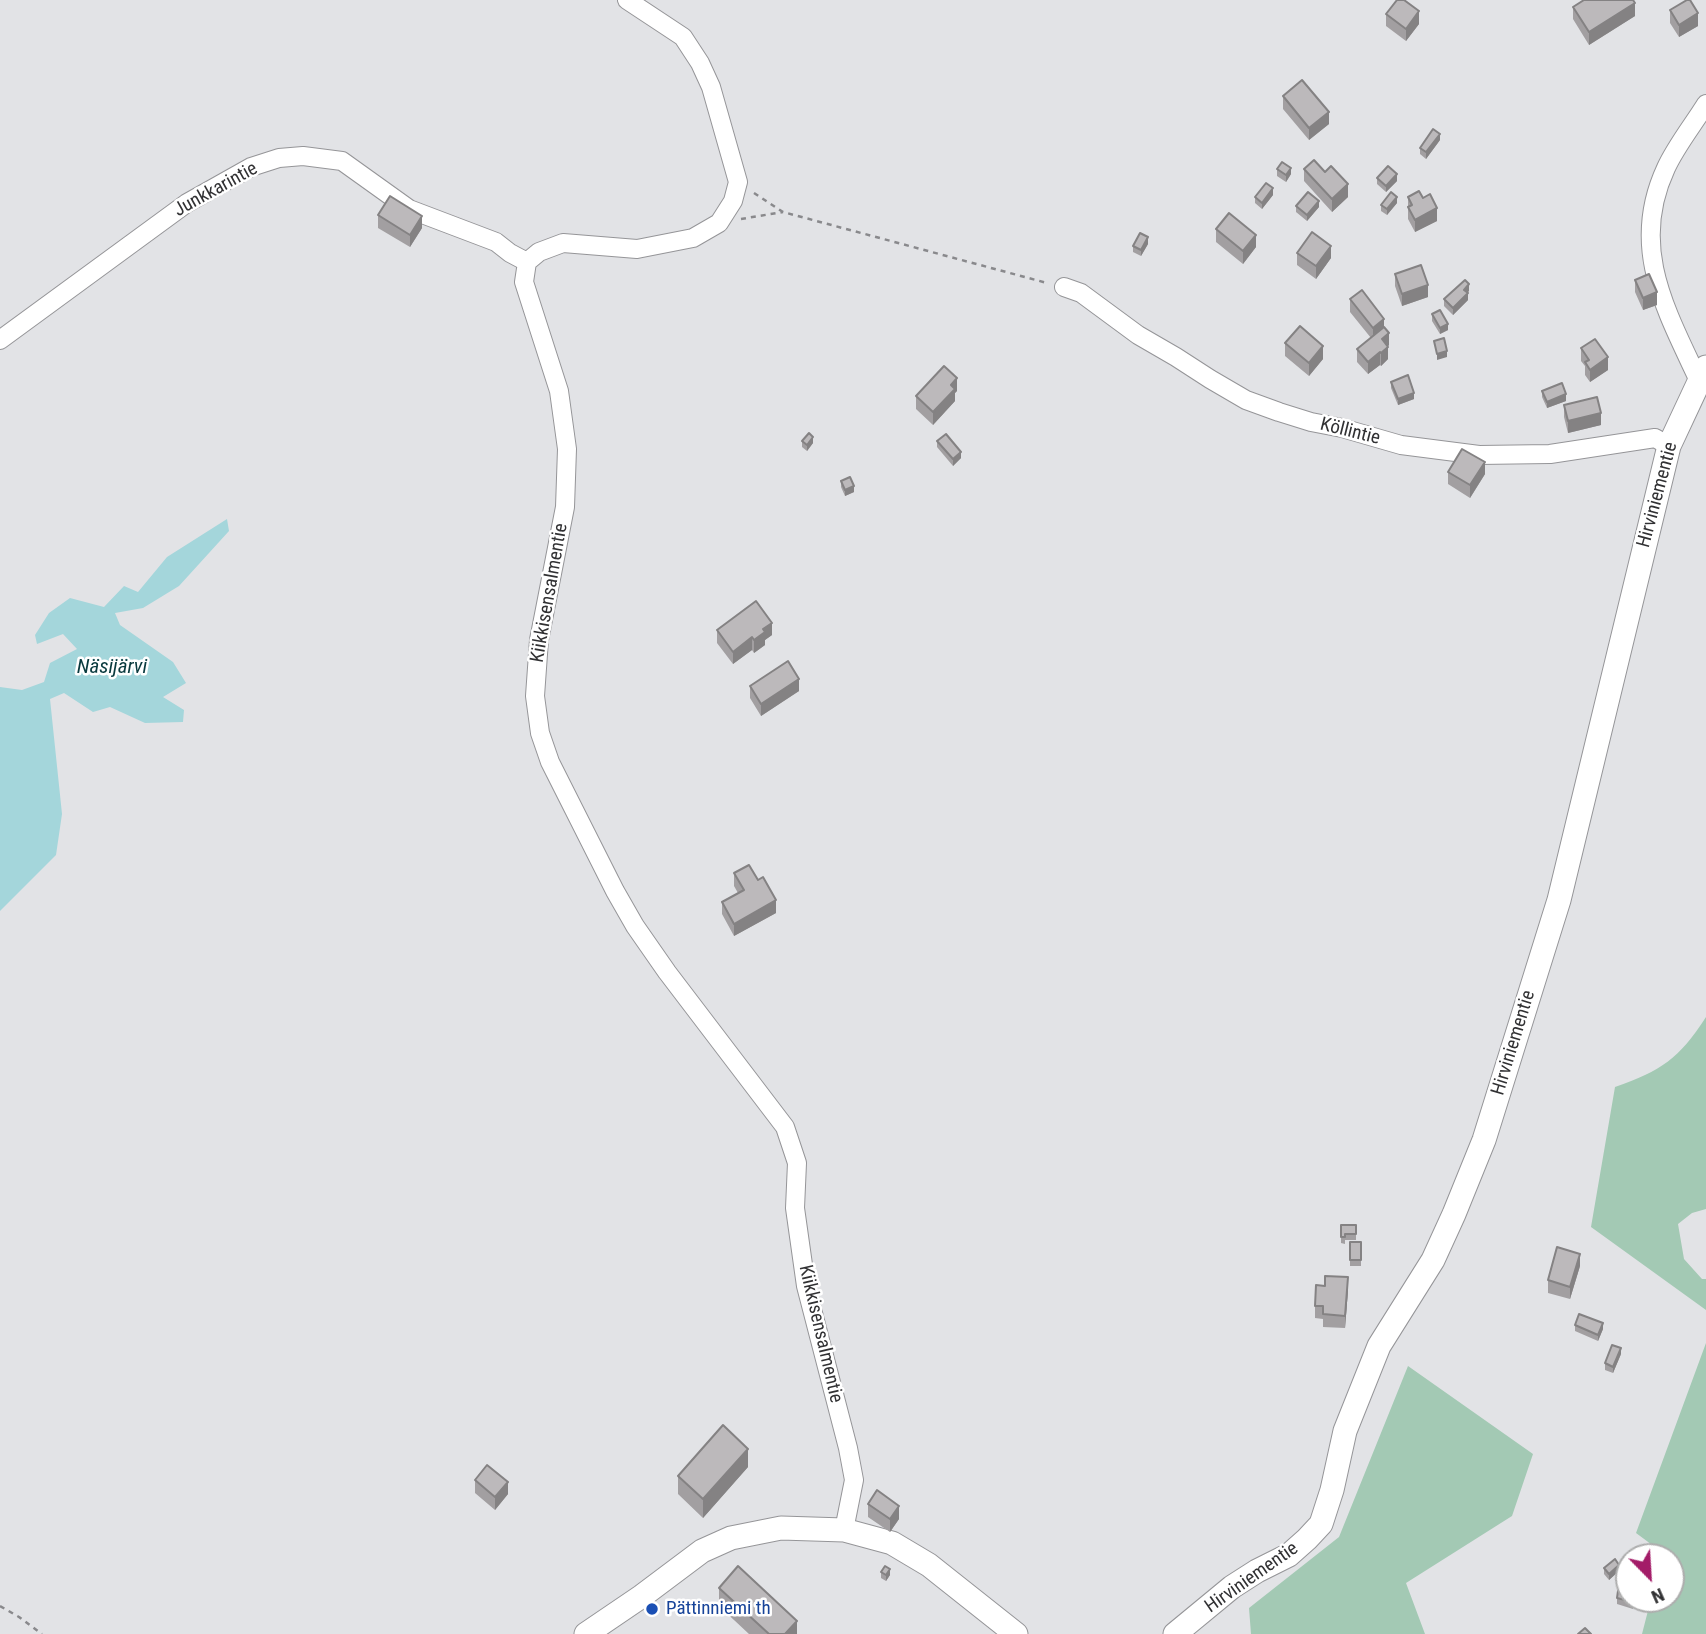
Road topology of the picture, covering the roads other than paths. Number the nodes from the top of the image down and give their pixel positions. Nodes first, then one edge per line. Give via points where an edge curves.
1 (627, 0) edge
2 (1706, 104) edge
3 (527, 262) junction
4 (1064, 287) road end
5 (0, 340) edge
6 (1703, 374) edge
7 (1668, 446) junction
8 (844, 1530) junction
9 (586, 1634) edge
10 (1016, 1634) edge
11 (1175, 1634) edge

1 - 3 street via 682,37 700,63 738,182 733,201 719,223 693,237 637,249 563,243
2 - 6 street via 1667,164 1651,220 1655,277 1669,317
3 - 5 street, Junkkarintie via 496,242 409,209 342,161 279,158 251,167 187,204
3 - 8 street, Kiikkisensalmentie via 524,282 559,391 567,449 565,507 539,640 536,696 540,733 556,774 635,926 785,1127 797,1163 796,1208 806,1286 854,1480
4 - 7 street, Köllintie via 1082,293 1138,335 1234,393 1311,422 1401,445 1479,455 1550,454 1655,438
6 - 7 street, Hirviniementie
7 - 11 street, Hirviniementie via 1559,900 1484,1140 1454,1214 1433,1260 1379,1346 1345,1431 1321,1524 1289,1555 1232,1587
8 - 9 street via 781,1528 731,1538 702,1551
8 - 10 street via 892,1543 929,1565

